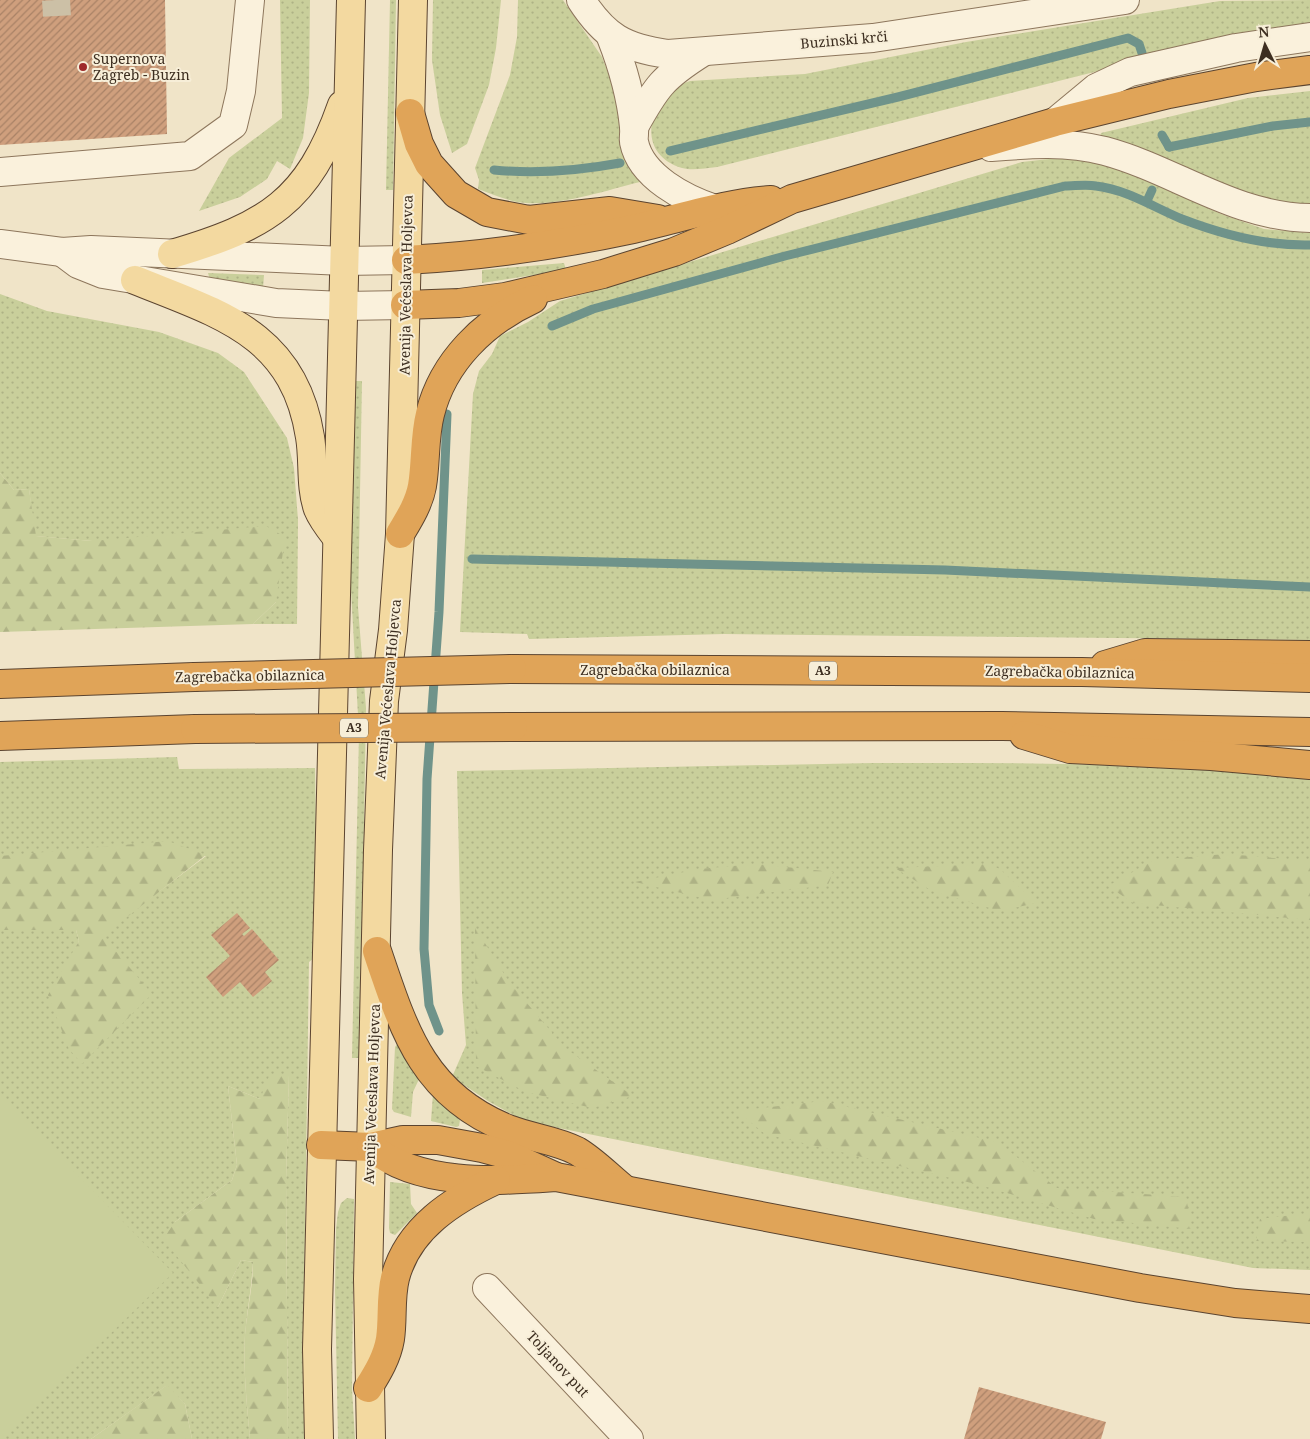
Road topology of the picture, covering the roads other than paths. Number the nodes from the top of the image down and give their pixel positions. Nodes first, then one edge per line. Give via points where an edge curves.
1 (250, 0) edge
2 (351, 0) edge
3 (413, 0) edge
4 (581, 0) edge
5 (1125, 0) edge
6 (611, 37) junction
7 (1310, 37) edge
8 (704, 52) junction
9 (1310, 70) edge
10 (348, 87) junction
11 (410, 113) junction
12 (1055, 122) junction
13 (634, 127) junction
14 (969, 148) junction
15 (0, 172) edge
16 (792, 199) junction
17 (715, 209) junction
18 (1310, 218) edge
19 (666, 221) junction
20 (0, 244) edge
21 (62, 252) junction
22 (172, 254) junction
23 (406, 260) junction
24 (344, 261) junction
25 (135, 280) junction
26 (566, 283) junction
27 (343, 306) junction
28 (405, 306) junction
29 (400, 534) junction
30 (336, 538) junction
31 (1310, 655) edge
32 (1082, 672) junction
33 (1310, 678) edge
34 (0, 684) edge
35 (1002, 726) junction
36 (1310, 732) edge
37 (0, 736) edge
38 (1310, 765) edge
39 (377, 951) junction
40 (321, 1145) junction
41 (371, 1147) junction
42 (556, 1177) junction
43 (498, 1179) junction
44 (626, 1190) junction
45 (486, 1288) dead end
46 (1310, 1309) edge
47 (368, 1388) junction
48 (319, 1439) edge
49 (371, 1439) edge
50 (629, 1439) edge

1 - 15 street via 241,91 233,125 190,156
2 - 10 main road
3 - 11 main road, Avenija Većeslava Holjevca
4 - 6 street, Buzinski krči via 595,22
5 - 8 street, Buzinski krči via 873,38
6 - 8 street, Buzinski krči via 647,51 668,54
6 - 13 street via 625,81
7 - 12 street via 1236,48 1130,72 1096,88
8 - 13 street via 668,76 655,89
9 - 12 highway via 1170,94
10 - 22 main road via 338,118 299,190 283,205 240,232
10 - 24 main road
11 - 19 highway via 418,144 429,164 456,194 487,212 529,220 610,211
11 - 23 main road, Avenija Većeslava Holjevca
12 - 14 highway
13 - 17 street via 634,143 656,176 694,202
14 - 16 highway
14 - 18 street via 1047,143 1082,146 1138,163 1248,210
16 - 17 highway via 753,201
16 - 26 highway via 674,252
17 - 19 highway
19 - 23 highway via 550,246
20 - 21 street
21 - 22 street via 91,250
21 - 25 street via 78,264 103,274
22 - 24 street
23 - 24 street
23 - 28 main road, Avenija Većeslava Holjevca
24 - 27 main road
25 - 27 street via 276,303
25 - 30 main road via 224,317 251,332 270,348 291,378 306,419 318,509
26 - 28 highway via 505,297
26 - 29 highway via 493,322 453,362 439,386 430,414 422,487
27 - 28 street
27 - 30 main road
28 - 29 main road, Avenija Većeslava Holjevca
29 - 39 main road, Avenija Većeslava Holjevca via 382,740
30 - 40 main road
31 - 32 highway via 1145,653
32 - 33 highway, Zagrebačka obilaznica / A3
32 - 34 highway, Zagrebačka obilaznica / A3, bridge via 512,670
35 - 36 highway, A3
35 - 37 highway, A3, bridge via 195,729
35 - 38 highway via 1035,740 1070,749
39 - 41 main road, Avenija Većeslava Holjevca
39 - 44 highway via 411,1041 422,1063 445,1090 487,1120 577,1152
40 - 41 highway
40 - 48 main road via 316,1349
41 - 42 highway via 404,1140 438,1140 508,1155
41 - 43 highway via 394,1163 419,1171
41 - 47 main road, Avenija Većeslava Holjevca
42 - 43 highway
42 - 44 highway
43 - 47 highway via 453,1202 419,1232 406,1252 395,1278 390,1340 382,1367
44 - 46 highway via 1140,1288 1234,1303
45 - 50 street, Toljanov put
47 - 49 main road, Avenija Većeslava Holjevca

